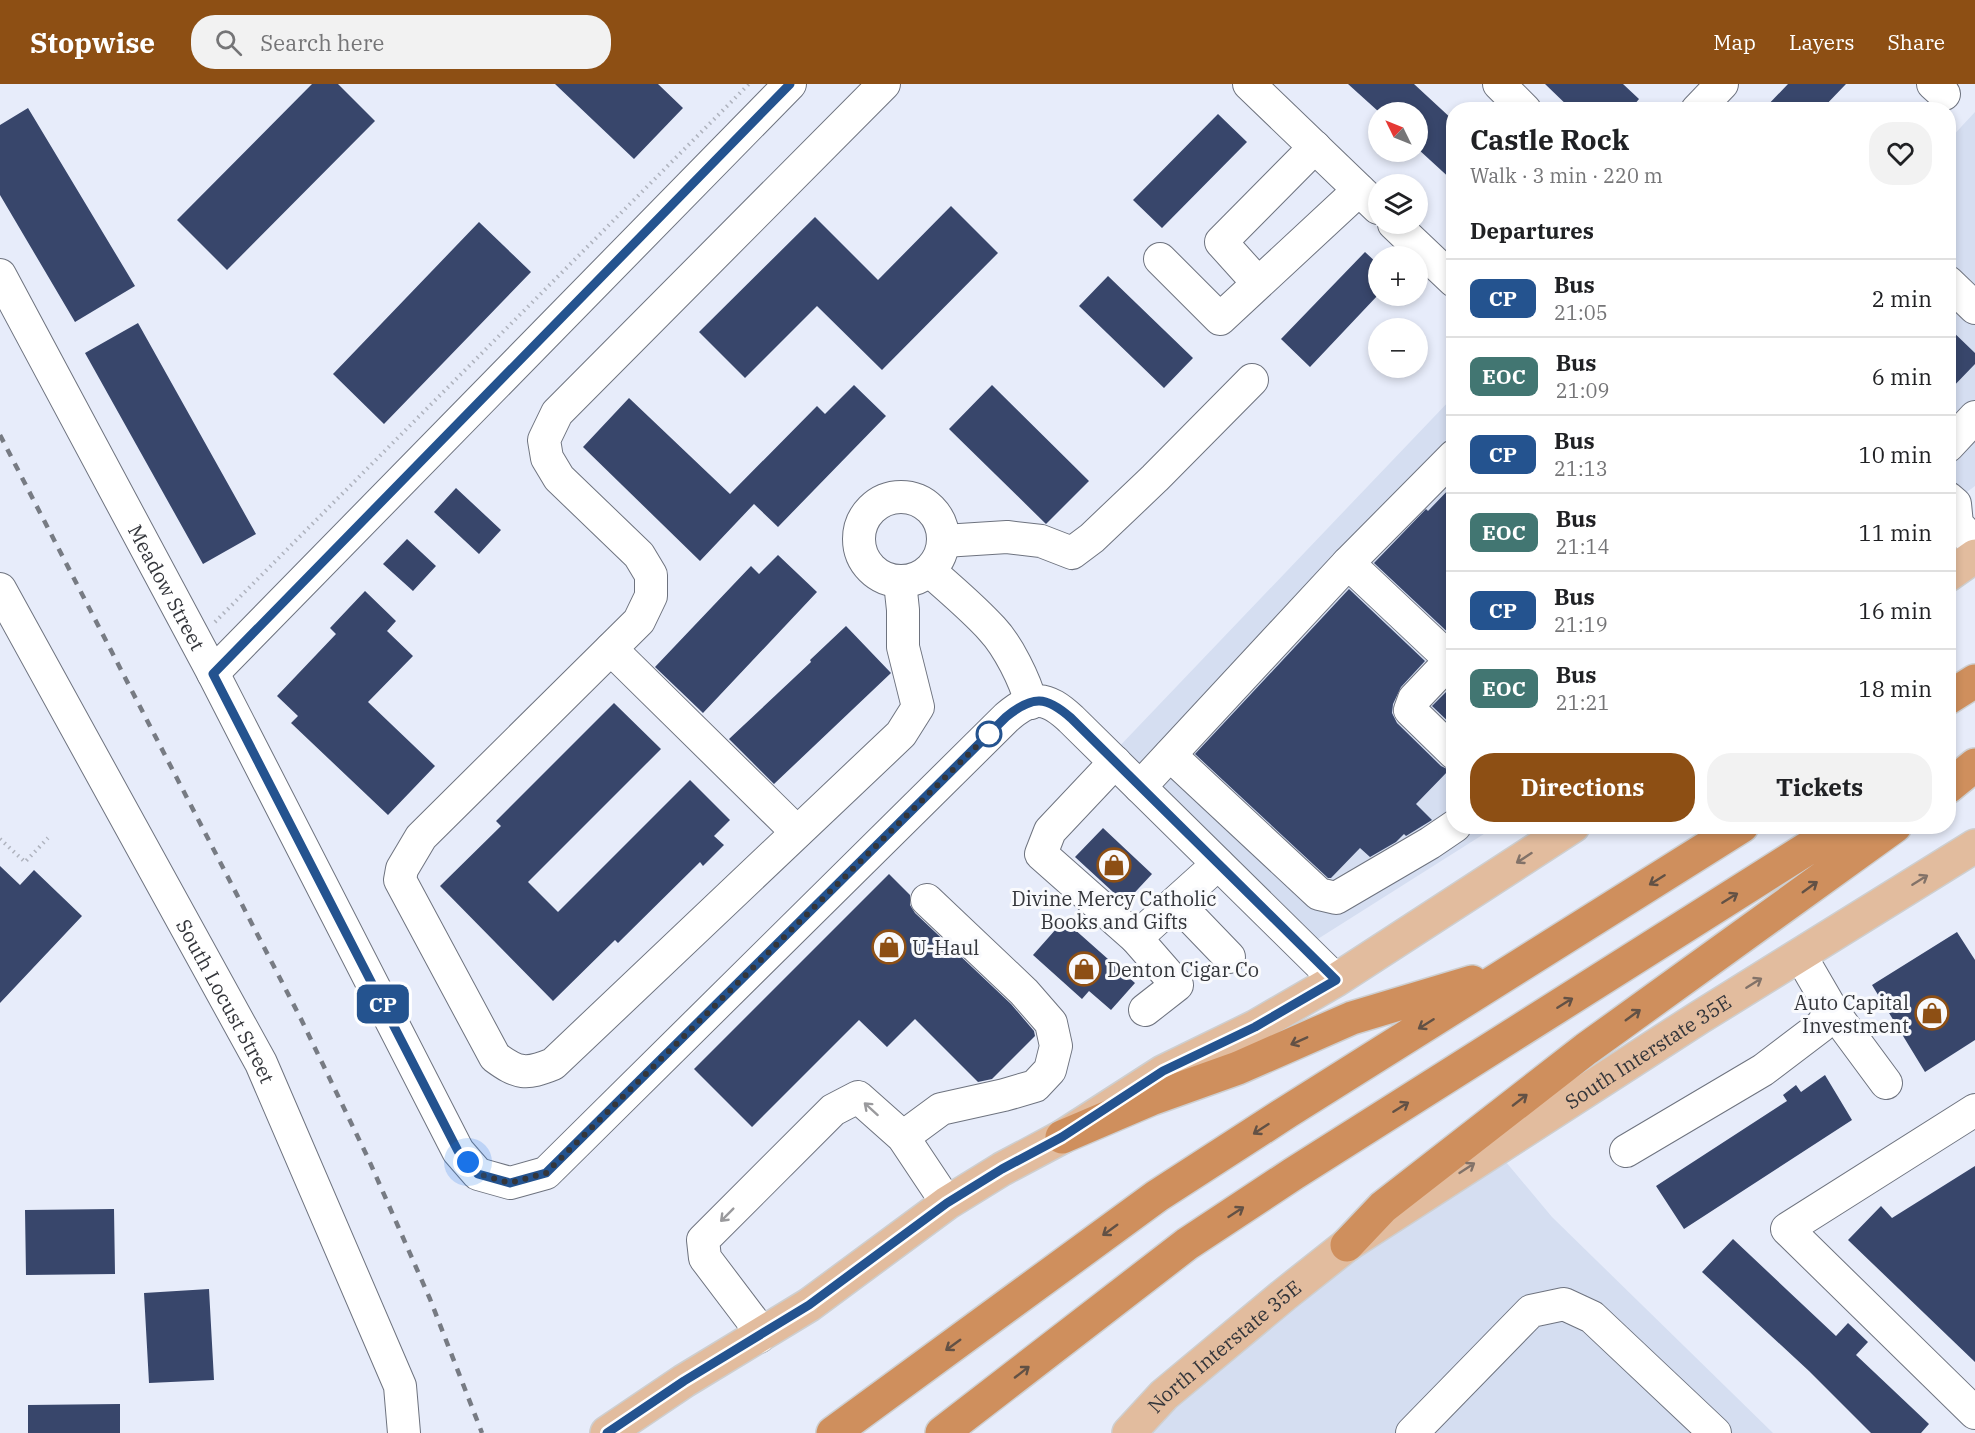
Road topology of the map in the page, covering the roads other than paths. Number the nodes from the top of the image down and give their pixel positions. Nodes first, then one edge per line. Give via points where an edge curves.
1 (790, 84) edge
2 (884, 84) edge
3 (1249, 84) edge
4 (1498, 84) edge
5 (1517, 102) edge
6 (1315, 147) junction
7 (1368, 198) edge
8 (1368, 200) edge
9 (1405, 234) edge
10 (1160, 259) dead end
11 (1446, 273) edge
12 (0, 275) edge
13 (1258, 283) junction
14 (1956, 290) edge
15 (1975, 308) edge
16 (1252, 380) dead end
17 (1975, 417) edge
18 (1956, 437) edge
19 (1446, 464) edge
20 (944, 541) junction
21 (1975, 556) edge
22 (1348, 563) junction
23 (1956, 569) edge
24 (930, 570) junction
25 (900, 582) junction
26 (0, 589) edge
27 (611, 649) junction
28 (1446, 655) edge
29 (1446, 667) edge
30 (213, 674) junction
31 (1975, 681) edge
32 (1956, 693) edge
33 (1031, 703) junction
34 (1975, 743) edge
35 (1446, 745) edge
36 (1170, 754) junction
37 (1956, 755) edge
38 (1115, 762) junction
39 (1975, 765) edge
40 (1956, 780) edge
41 (1140, 787) junction
42 (797, 832) junction
43 (1446, 832) edge
44 (1561, 834) edge
45 (1729, 834) edge
46 (1830, 834) edge
47 (1884, 834) edge
48 (1975, 846) edge
49 (1218, 864) junction
50 (927, 900) dead end
51 (1177, 903) junction
52 (1136, 938) junction
53 (1800, 955) junction
54 (1229, 957) dead end
55 (1511, 971) junction
56 (1336, 980) junction
57 (1145, 1010) dead end
58 (1832, 1010) junction
59 (1886, 1083) dead end
60 (1975, 1110) edge
61 (903, 1137) junction
62 (1062, 1137) junction
63 (1626, 1150) dead end
64 (947, 1203) junction
65 (1336, 1254) junction
66 (759, 1337) junction
67 (1975, 1413) edge
68 (620, 1424) edge
69 (404, 1433) edge
70 (833, 1433) edge
71 (942, 1433) edge
72 (1129, 1433) edge
73 (1412, 1433) edge
74 (1714, 1433) edge

1 - 30 street
2 - 27 street via 557,413 544,440 547,458 559,478 639,555 651,575 651,596 639,621
3 - 6 street
4 - 5 street
6 - 7 street
6 - 13 street via 1221,242
8 - 13 street
9 - 11 street
10 - 13 street via 1220,319
12 - 30 street, Meadow Street
14 - 15 street
16 - 20 street via 1092,538 1072,553 1041,541 1007,537
17 - 18 street
19 - 22 street
20 - 24 street via 940,557
20 - 25 street via 942,524 920,500 903,496 872,508 862,521 861,554 883,578
21 - 23 main road
22 - 28 street
22 - 36 street
24 - 25 street via 916,579
24 - 33 street via 993,630 1027,686
25 - 42 street via 903,647 918,707 901,734
26 - 69 street, South Locust Street via 261,1063 400,1386
27 - 42 street
27 - 42 street via 422,837 402,869 400,880 495,1057 512,1070 531,1072 553,1064
29 - 35 street via 1414,699 1410,710
30 - 33 street, Meadow Street via 458,1151 478,1174 510,1183 546,1173 1006,717
31 - 32 highway
33 - 38 street via 1042,700 1056,705
34 - 37 highway
36 - 41 street
36 - 43 street via 1319,894 1336,898
38 - 41 street
38 - 52 street via 1050,831 1041,854
39 - 40 highway
41 - 49 street
44 -> 56 main road
45 -> 55 highway
71 -> 46 highway via 1187,1244
65 -> 47 highway via 1383,1207 1586,1049
53 -> 48 main road, South Interstate 35E
49 - 51 street
49 - 56 street
50 - 61 street via 1052,1023 1056,1046 1050,1070 1035,1086 941,1109
51 - 52 street
51 - 54 street
52 - 57 street via 1177,985
53 - 58 street
65 -> 53 main road, South Interstate 35E
55 -> 62 highway via 1352,1018
55 -> 70 highway via 1157,1196
56 - 62 main road via 1255,1027 1163,1071
58 - 59 street
58 - 63 street via 1821,1026 1763,1070
60 - 67 street via 1787,1229
61 - 64 street
61 -> 66 street via 858,1097 833,1110 703,1240 705,1258 755,1324
62 - 64 main road
64 - 66 main road
65 - 72 main road, North Interstate 35E via 1164,1395
66 - 68 main road
73 - 74 street via 1531,1311 1564,1304 1592,1317

